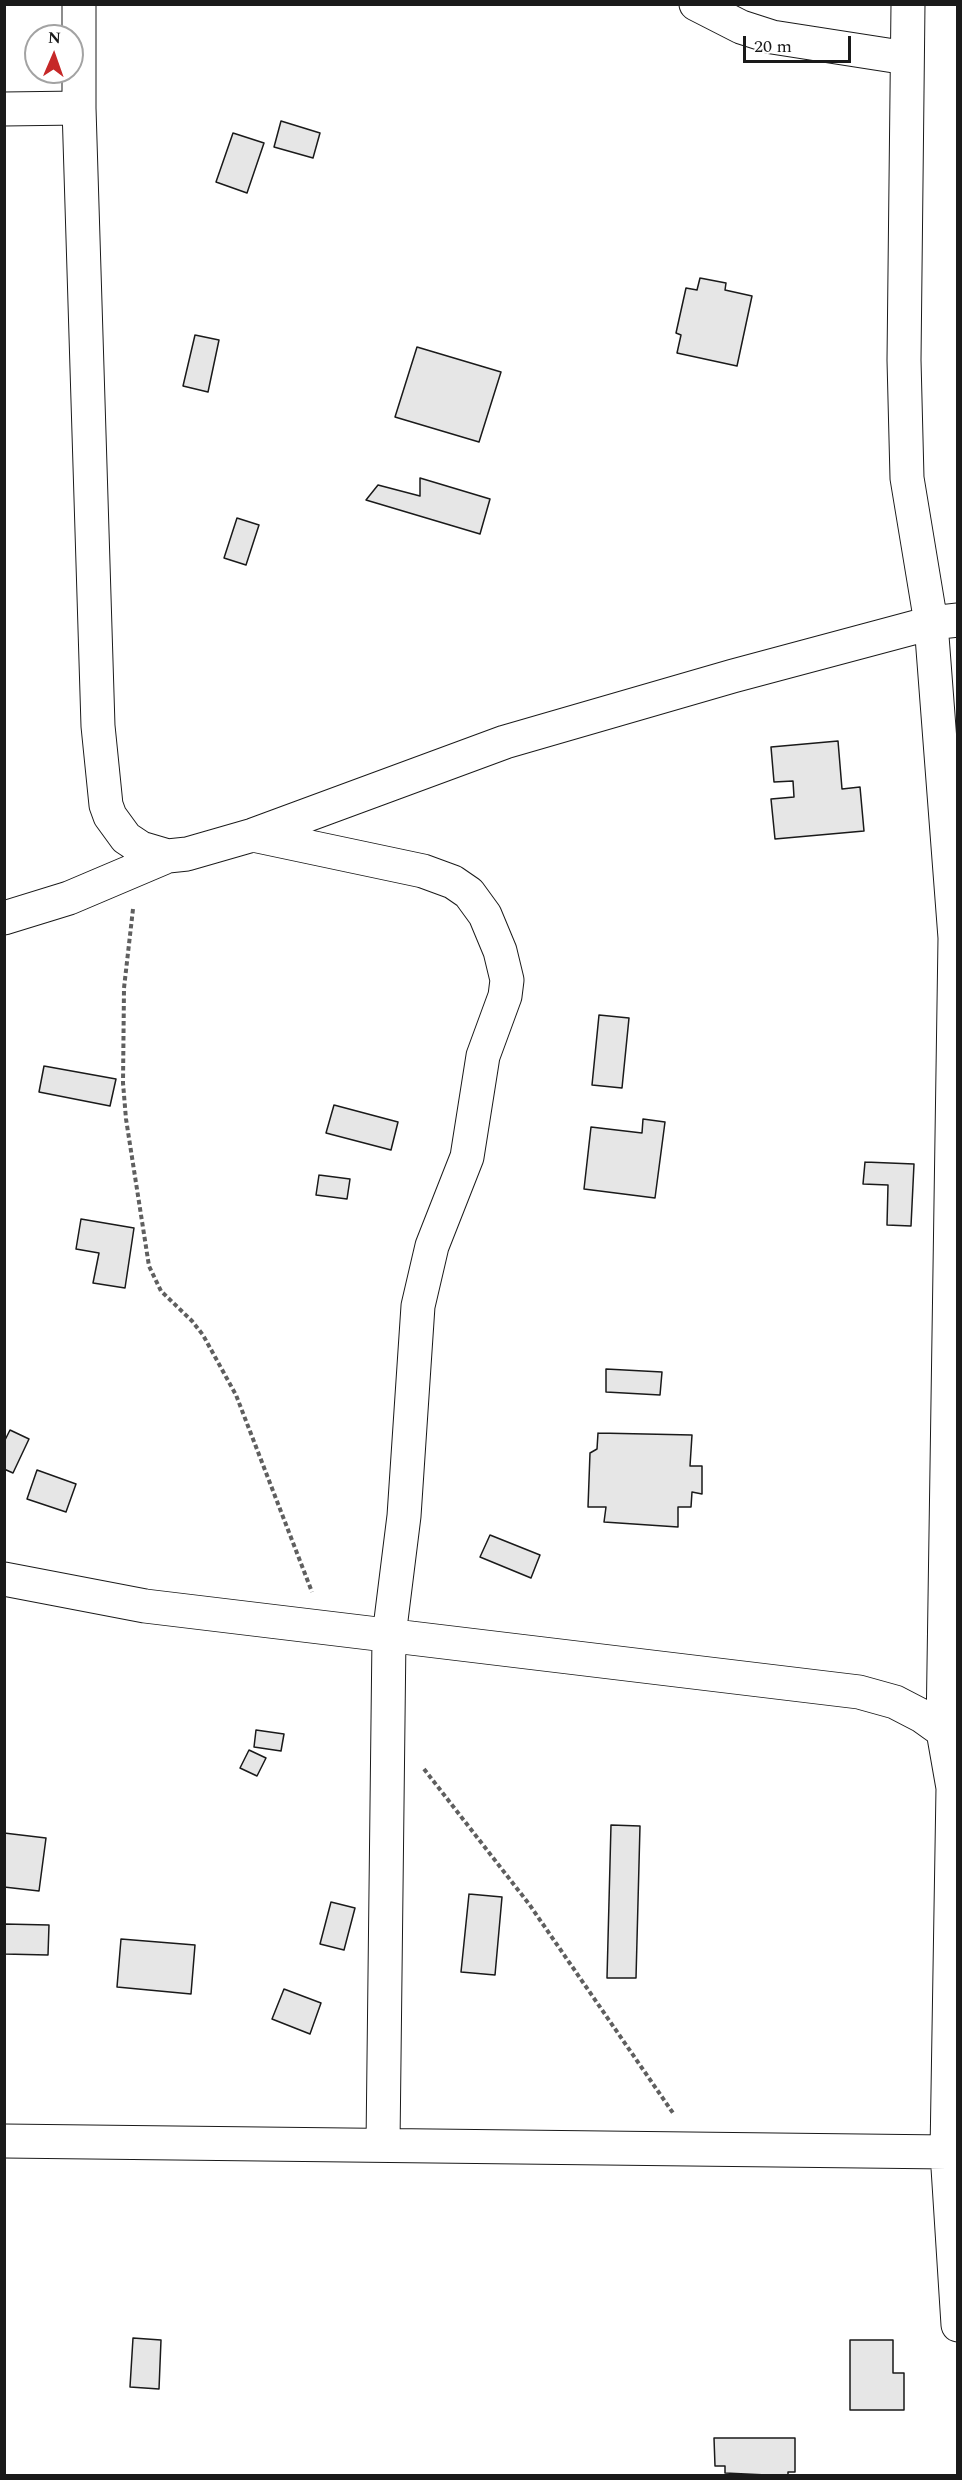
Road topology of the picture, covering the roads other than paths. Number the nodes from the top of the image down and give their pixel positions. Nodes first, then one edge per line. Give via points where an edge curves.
1 (79, 4) edge
2 (696, 4) edge
3 (908, 4) edge
4 (907, 58) junction
5 (79, 108) junction
6 (4, 109) edge
7 (944, 622) edge
8 (253, 835) junction
9 (154, 862) junction
10 (4, 918) edge
11 (4, 1580) edge
12 (389, 1636) junction
13 (943, 1731) junction
14 (955, 1789) edge
15 (4, 2141) edge
16 (382, 2144) junction
17 (947, 2152) junction
18 (957, 2325) edge

1 - 5 street
2 - 4 street via 741,27 772,37
3 - 4 street
4 - 7 street via 907,478
5 - 6 street
5 - 9 street via 102,784 110,816 126,838
7 - 8 street via 733,676 505,742
7 - 13 street via 955,938
8 - 9 street
8 - 12 street via 423,871 453,882 468,893 485,915 506,971 505,996 483,1056 466,1157 421,1286 404,1516
9 - 10 street via 69,898
11 - 12 street via 146,1606
12 - 13 street via 859,1692 895,1702
12 - 16 street
13 - 14 street
14 - 17 street
15 - 16 street
16 - 17 street
17 - 18 street

